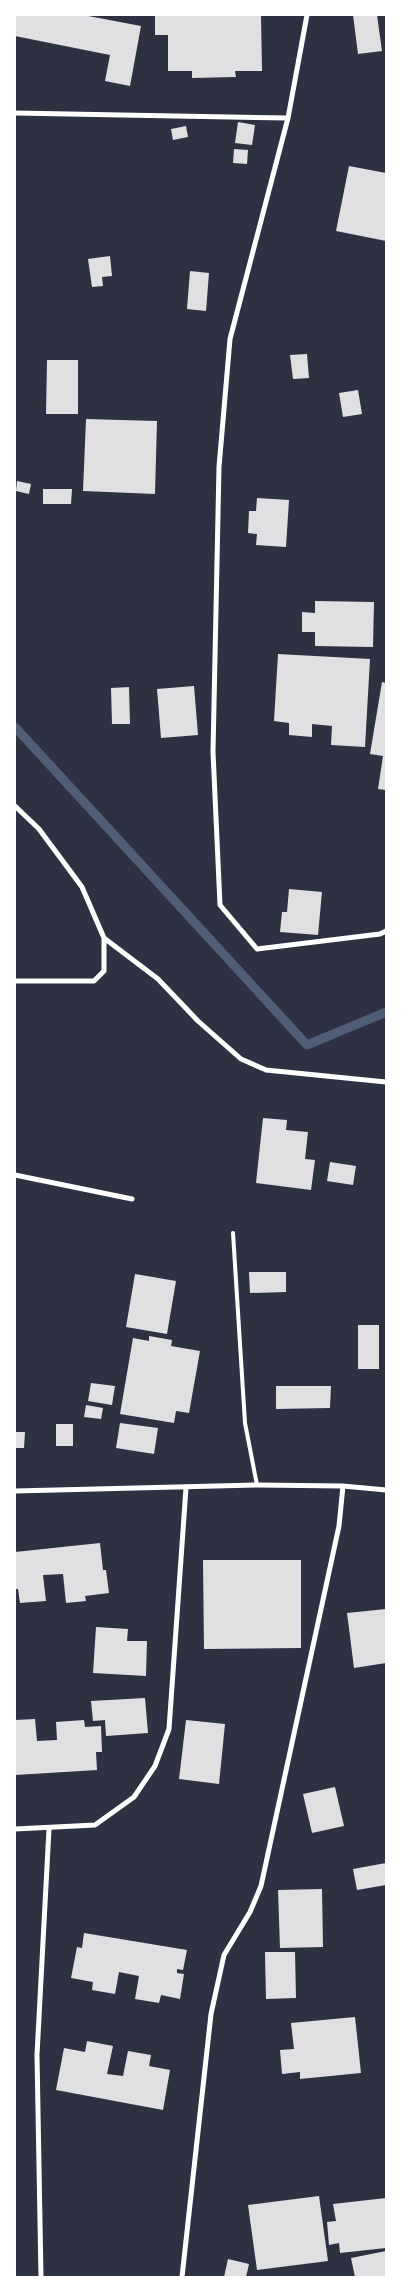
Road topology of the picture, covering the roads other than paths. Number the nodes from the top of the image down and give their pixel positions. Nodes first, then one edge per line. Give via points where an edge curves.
1 (307, 15) edge
2 (15, 113) edge
3 (288, 118) junction
4 (15, 806) edge
5 (386, 931) edge
6 (104, 938) junction
7 (15, 981) edge
8 (386, 1082) edge
9 (15, 1174) edge
10 (132, 1199) dead end
11 (233, 1233) dead end
12 (257, 1486) junction
13 (343, 1486) junction
14 (186, 1488) junction
15 (386, 1490) edge
16 (15, 1491) edge
17 (15, 1829) edge
18 (49, 1829) junction
19 (41, 2277) edge
20 (182, 2277) edge

1 - 3 street
2 - 3 street
3 - 5 street via 230,339 225,396 219,467 213,752 220,905 256,949
4 - 6 street via 39,829 82,887
6 - 7 street via 104,971 94,981
6 - 8 street via 158,979 198,1022 241,1059 266,1070
9 - 10 street
11 - 12 lane via 245,1423
12 - 13 street
12 - 14 street
13 - 15 street
13 - 20 street via 339,1526 261,1886 250,1912 224,1955 218,1973
14 - 16 street
14 - 18 street via 169,1729 155,1766 134,1797 95,1825
17 - 18 street
18 - 19 street via 37,2055

